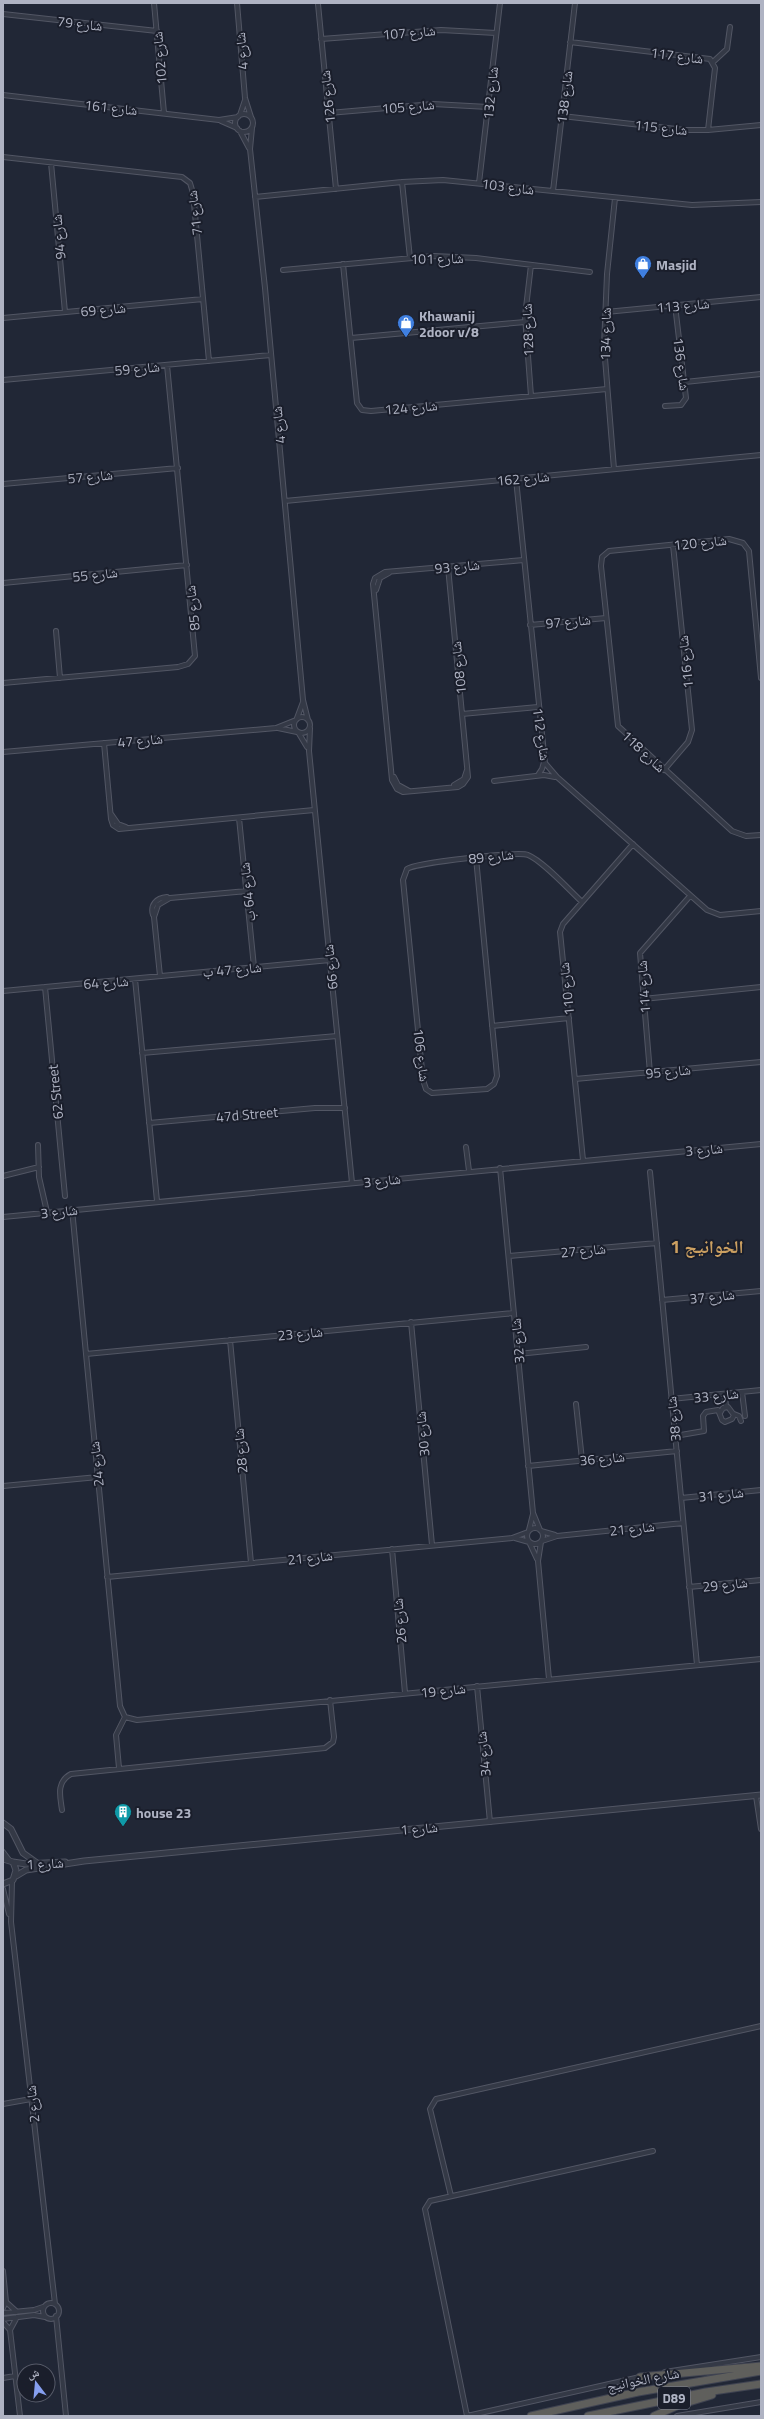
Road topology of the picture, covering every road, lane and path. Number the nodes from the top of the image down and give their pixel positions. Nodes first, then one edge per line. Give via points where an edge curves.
1 (154, 3) edge
2 (237, 3) edge
3 (500, 3) edge
4 (575, 3) edge
5 (318, 4) dead end
6 (3, 14) edge
7 (730, 27) dead end
8 (157, 31) junction
9 (496, 34) junction
10 (321, 39) junction
11 (570, 42) junction
12 (713, 62) junction
13 (3, 95) edge
14 (245, 98) junction
15 (488, 107) junction
16 (164, 113) junction
17 (329, 113) junction
18 (239, 116) junction
19 (562, 116) junction
20 (251, 117) junction
21 (219, 120) junction
22 (761, 125) edge
23 (252, 128) junction
24 (239, 130) junction
25 (708, 130) junction
26 (250, 149) junction
27 (3, 157) edge
28 (51, 163) junction
29 (402, 182) junction
30 (480, 182) junction
31 (336, 189) junction
32 (553, 191) junction
33 (255, 197) junction
34 (615, 198) junction
35 (761, 202) edge
36 (410, 258) junction
37 (343, 264) junction
38 (531, 264) junction
39 (283, 270) dead end
40 (590, 272) dead end
41 (761, 297) edge
42 (203, 299) junction
43 (675, 306) junction
44 (65, 312) junction
45 (606, 312) junction
46 (3, 318) edge
47 (525, 322) junction
48 (351, 338) junction
49 (271, 355) junction
50 (209, 361) junction
51 (167, 365) junction
52 (761, 374) edge
53 (3, 380) edge
54 (684, 382) junction
55 (607, 389) junction
56 (531, 396) junction
57 (665, 406) dead end
58 (761, 455) edge
59 (178, 468) junction
60 (614, 469) junction
61 (516, 479) junction
62 (3, 484) edge
63 (285, 501) junction
64 (673, 545) junction
65 (614, 551) joint
66 (524, 560) junction
67 (187, 565) junction
68 (448, 567) junction
69 (3, 583) edge
70 (375, 592) joint
71 (606, 618) junction
72 (530, 625) junction
73 (56, 631) dead end
74 (60, 678) junction
75 (761, 678) edge
76 (3, 683) edge
77 (303, 700) junction
78 (538, 707) junction
79 (462, 714) junction
80 (296, 719) junction
81 (308, 720) junction
82 (276, 728) junction
83 (310, 728) junction
84 (297, 732) junction
85 (104, 743) junction
86 (309, 751) junction
87 (3, 752) edge
88 (544, 762) junction
89 (664, 770) junction
90 (537, 776) junction
91 (557, 777) junction
92 (494, 782) dead end
93 (314, 810) junction
94 (240, 818) junction
95 (761, 835) edge
96 (633, 844) junction
97 (476, 858) junction
98 (407, 869) joint
99 (247, 891) junction
100 (690, 896) junction
101 (582, 902) junction
102 (761, 912) edge
103 (330, 960) junction
104 (254, 967) junction
105 (160, 976) junction
106 (134, 978) junction
107 (45, 987) junction
108 (761, 987) edge
109 (3, 991) edge
110 (643, 999) junction
111 (568, 1018) junction
112 (492, 1026) junction
113 (337, 1036) junction
114 (142, 1053) junction
115 (761, 1062) edge
116 (650, 1073) junction
117 (575, 1080) junction
118 (344, 1108) junction
119 (149, 1123) junction
120 (761, 1144) edge
121 (38, 1145) dead end
122 (466, 1147) dead end
123 (583, 1160) junction
124 (38, 1167) junction
125 (500, 1168) junction
126 (469, 1171) junction
127 (650, 1172) dead end
128 (3, 1176) edge
129 (352, 1183) junction
130 (65, 1196) dead end
131 (157, 1201) junction
132 (72, 1210) junction
133 (47, 1212) junction
134 (3, 1216) edge
135 (657, 1243) junction
136 (509, 1256) junction
137 (761, 1291) edge
138 (662, 1300) junction
139 (514, 1313) junction
140 (412, 1322) junction
141 (230, 1340) junction
142 (586, 1347) dead end
143 (86, 1354) junction
144 (518, 1354) junction
145 (761, 1390) edge
146 (742, 1392) junction
147 (725, 1394) junction
148 (671, 1399) junction
149 (576, 1404) dead end
150 (726, 1407) junction
151 (720, 1413) junction
152 (734, 1414) junction
153 (745, 1416) dead end
154 (741, 1421) dead end
155 (675, 1436) junction
156 (677, 1452) junction
157 (582, 1460) junction
158 (528, 1466) junction
159 (98, 1477) junction
160 (3, 1486) edge
161 (761, 1490) edge
162 (681, 1498) junction
163 (533, 1513) junction
164 (683, 1523) junction
165 (541, 1530) junction
166 (528, 1531) junction
167 (557, 1536) junction
168 (512, 1538) junction
169 (542, 1542) junction
170 (529, 1543) junction
171 (432, 1545) junction
172 (392, 1549) junction
173 (538, 1561) junction
174 (251, 1563) junction
175 (107, 1577) junction
176 (761, 1580) edge
177 (690, 1587) junction
178 (761, 1659) edge
179 (697, 1665) junction
180 (549, 1679) junction
181 (477, 1686) junction
182 (405, 1693) junction
183 (330, 1700) junction
184 (125, 1717) junction
185 (119, 1768) junction
186 (759, 1795) edge
187 (62, 1810) dead end
188 (490, 1822) junction
189 (3, 1824) edge
190 (761, 1829) edge
191 (3, 1852) edge
192 (3, 1858) edge
193 (11, 1861) junction
194 (78, 1861) junction
195 (38, 1863) junction
196 (16, 1876) junction
197 (12, 1882) junction
198 (3, 1884) edge
199 (3, 1889) edge
200 (11, 1919) junction
201 (761, 2026) edge
202 (31, 2101) junction
203 (3, 2104) edge
204 (652, 2152) dead end
205 (451, 2196) junction
206 (3, 2271) edge
207 (53, 2290) junction
208 (6, 2302) junction
209 (55, 2304) junction
210 (45, 2305) junction
211 (3, 2308) edge
212 (17, 2312) junction
213 (3, 2313) edge
214 (56, 2316) junction
215 (17, 2317) junction
216 (47, 2318) junction
217 (3, 2319) edge
218 (3, 2322) edge
219 (10, 2330) junction
220 (56, 2331) junction
221 (761, 2357) edge
222 (761, 2366) edge
223 (761, 2371) edge
224 (15, 2376) junction
225 (640, 2377) junction
226 (3, 2378) edge
227 (761, 2384) edge
228 (750, 2385) junction
229 (761, 2402) edge
230 (20, 2416) edge
231 (66, 2416) edge
232 (467, 2416) edge
233 (531, 2416) edge
234 (588, 2416) edge
235 (654, 2416) edge
236 (677, 2416) edge

1 - 8 street, شارع 102
2 - 14 street, شارع 4
3 - 9 street, شارع 132
4 - 11 street, شارع 138
5 - 10 street, شارع 126
6 - 8 street, شارع 79
7 - 12 street via 727,49
8 - 16 street, شارع 102
9 - 10 street, شارع 107 via 441,30
9 - 15 street, شارع 132
10 - 17 street, شارع 126
11 - 12 street, شارع 117 via 704,57
11 - 19 street, شارع 138
12 - 25 street, شارع 117 via 715,68
13 - 16 street, شارع 161
14 - 18 street, شارع 4
14 - 20 street, شارع 4
15 - 17 street, شارع 105 via 433,104
15 - 30 street, شارع 132
16 - 21 street, شارع 161
17 - 31 street, شارع 126
18 - 20 street via 244,114
18 - 21 street, شارع 161
18 - 24 street via 235,122
19 - 25 street, شارع 115 via 685,130
19 - 32 street, شارع 138
20 - 23 street
21 - 24 street, شارع 161
22 - 25 street, شارع 115
23 - 24 street via 247,131
23 - 26 street, شارع 4
24 - 26 street, شارع 4
26 - 33 street, شارع 4
27 - 28 street, شارع 71
28 - 42 street, شارع 71 via 186,180 190,183
28 - 44 street, شارع 94
29 - 30 street, شارع 103
29 - 31 street, شارع 103
29 - 36 street
30 - 32 street, شارع 103
31 - 33 street, شارع 103
32 - 34 street, شارع 103
33 - 49 street, شارع 4
34 - 35 street, شارع 103 via 700,206
34 - 45 street, شارع 134
36 - 37 street, شارع 101
36 - 38 street, شارع 101 via 462,257
37 - 39 street, شارع 101
37 - 48 street, شارع 124
38 - 40 street, شارع 101
38 - 47 street, شارع 128
41 - 43 street, شارع 113
42 - 44 street, شارع 69
42 - 50 street, شارع 71
43 - 45 street, شارع 113
43 - 54 street, شارع 136
44 - 46 street, شارع 69
45 - 55 street, شارع 134 via 604,346
47 - 48 street
47 - 56 street, شارع 128
48 - 56 street, شارع 124 via 357,403 366,411
49 - 50 street, شارع 59
49 - 63 street, شارع 4
50 - 51 street, شارع 59
51 - 53 street, شارع 59
51 - 59 street, شارع 85
52 - 54 street
54 - 57 street, شارع 136 via 686,398 683,403
55 - 56 street, شارع 124
55 - 60 street, شارع 134
58 - 60 street, شارع 162
59 - 62 street, شارع 57
59 - 67 street, شارع 85
60 - 61 street, شارع 162
61 - 63 street, شارع 162
61 - 66 street, شارع 112
63 - 77 street, شارع 4
64 - 65 street, شارع 120
64 - 75 street, شارع 120 via 734,539 747,547
64 - 89 street, شارع 116 via 692,730 688,742
65 - 71 street, شارع 118 via 605,554 601,561
66 - 68 street, شارع 93
66 - 72 street, شارع 112
67 - 69 street, شارع 55
67 - 74 street, شارع 85 via 196,651 192,661 178,667
68 - 70 street, شارع 93 via 382,573 373,584
68 - 79 street, شارع 108
70 - 79 street, شارع 108 via 395,786 403,792 460,786 465,782 469,774
71 - 72 street, شارع 97
71 - 89 street, شارع 118 via 618,726
72 - 78 street, شارع 112
73 - 74 street
74 - 76 street, شارع 85
77 - 80 street, شارع 4
77 - 81 street, شارع 4
78 - 79 street
78 - 88 street, شارع 112
80 - 81 street via 302,717
80 - 82 street, شارع 47
80 - 84 street via 294,726
81 - 83 street
82 - 84 street, شارع 47
82 - 85 street, شارع 47
83 - 84 street via 305,733
83 - 86 street, شارع 66
84 - 86 street, شارع 66
85 - 87 street, شارع 47
85 - 94 street via 112,822 116,827
86 - 93 street, شارع 66
88 - 90 street
88 - 91 street, شارع 112
89 - 95 street, شارع 118 via 732,831 746,836
90 - 91 street
90 - 92 street
91 - 96 street, شارع 112
93 - 94 street
93 - 103 street, شارع 66
94 - 99 street, شارع 64 ب
96 - 100 street, شارع 112
96 - 101 street, شارع 110
97 - 98 street, شارع 89 via 414,864
97 - 101 street, شارع 89 via 528,855
97 - 112 street, شارع 106
98 - 112 street, شارع 106 via 403,880 426,1089 436,1094 491,1087 497,1076
99 - 104 street, شارع 64 ب
99 - 105 street via 163,897 154,903 152,910
100 - 102 street, شارع 112 via 715,915
100 - 110 street, شارع 114 via 640,953
101 - 111 street, شارع 110 via 562,924 560,932
103 - 104 street, شارع 47 ب
103 - 113 street, شارع 66
104 - 105 street, شارع 47 ب
105 - 106 street, شارع 47 ب
106 - 107 street, شارع 64
106 - 114 street, شارع 64
107 - 109 street, شارع 64
107 - 130 street, 62 Street
108 - 110 street
110 - 116 street, شارع 114
111 - 112 street
111 - 117 street, شارع 110
113 - 114 street
113 - 118 street, شارع 66
114 - 119 street, شارع 64
115 - 116 street, شارع 95
116 - 117 street, شارع 95
117 - 123 street, شارع 110
118 - 119 street, 47d Street via 315,1108
118 - 129 street, شارع 66
119 - 131 street, شارع 64
120 - 123 street, شارع 3
121 - 124 street
122 - 126 street
123 - 125 street, شارع 3
124 - 128 street
124 - 133 street
125 - 126 street, شارع 3
125 - 136 street, شارع 32
126 - 129 street, شارع 3
127 - 135 street, شارع 38
129 - 131 street, شارع 3
131 - 132 street, شارع 3
132 - 133 street, شارع 3
132 - 143 street, شارع 24
133 - 134 street, شارع 3
135 - 136 street, شارع 27
135 - 138 street, شارع 38
136 - 139 street, شارع 32
137 - 138 street, شارع 37
138 - 148 street, شارع 38
139 - 140 street, شارع 23
139 - 144 street, شارع 32
140 - 141 street, شارع 23
140 - 171 street, شارع 30
141 - 143 street, شارع 23
141 - 174 street, شارع 28
142 - 144 street
143 - 159 street, شارع 24
144 - 158 street, شارع 32
145 - 146 street, شارع 33
146 - 147 street, شارع 33
146 - 153 street
147 - 148 street, شارع 33
147 - 150 street
148 - 155 street, شارع 38
149 - 157 street
150 - 151 street
150 - 152 street
151 - 152 street via 725,1422 732,1419
151 - 155 street via 714,1410 704,1413 704,1431
152 - 154 street via 739,1416
155 - 156 street, شارع 38
156 - 157 street, شارع 36
156 - 162 street, شارع 38
157 - 158 street, شارع 36
158 - 163 street, شارع 32
159 - 160 street
159 - 175 street, شارع 24
161 - 162 street, شارع 31
162 - 164 street, شارع 38
163 - 165 street, شارع 32
163 - 166 street, شارع 32
164 - 167 street, شارع 21
164 - 177 street, شارع 38
165 - 166 street via 536,1528
165 - 167 street, شارع 21
165 - 169 street via 544,1537
166 - 168 street, شارع 21
166 - 170 street via 526,1536
167 - 169 street, شارع 21
168 - 170 street, شارع 21
168 - 171 street, شارع 21
169 - 170 street via 536,1545
169 - 173 street
170 - 173 street
171 - 172 street, شارع 21
172 - 174 street, شارع 21
172 - 182 street, شارع 26
173 - 180 street
174 - 175 street, شارع 21
175 - 184 street, شارع 24 via 120,1706
176 - 177 street, شارع 29
177 - 179 street, شارع 38
178 - 179 street, شارع 19
179 - 180 street, شارع 19
180 - 181 street, شارع 19
181 - 182 street, شارع 19
181 - 188 street, شارع 34
182 - 183 street, شارع 19
183 - 184 street, شارع 19 via 137,1720
183 - 185 street via 334,1737 325,1748
184 - 185 street via 116,1735
185 - 187 street via 76,1773 65,1777 60,1787
186 - 188 street, شارع 1
186 - 190 street
188 - 194 street, شارع 1
189 - 195 street via 11,1829 23,1853
191 - 193 street
192 - 193 street, شارع 1
193 - 195 street, شارع 1 via 21,1864
193 - 196 street via 16,1867
194 - 195 street, شارع 1
194 - 196 street, شارع 1 via 26,1870
196 - 197 street
197 - 198 street
197 - 200 street, شارع 2
199 - 200 street, شارع 2
200 - 202 street, شارع 2
201 - 205 street via 436,2099 430,2109
202 - 203 street
202 - 207 street, شارع 2
204 - 205 street
205 - 232 street via 430,2201 425,2209
206 - 208 street
207 - 209 street, شارع 2
207 - 210 street
208 - 211 street
208 - 212 street
209 - 210 street
209 - 214 street via 59,2311
210 - 212 street via 36,2310
210 - 216 street via 43,2313
212 - 213 street
214 - 216 street
214 - 220 street
215 - 216 street
215 - 217 street
215 - 219 street
216 - 220 street
218 - 219 street
219 - 224 street
220 - 231 street
221 - 225 street
222 - 225 highway
223 - 233 highway, شارع الخوانيج via 638,2392
224 - 226 street
224 - 230 street
225 - 232 street
227 - 228 highway, شارع الخوانيج / D89
228 - 234 highway, شارع الخوانيج / D89
228 - 235 highway via 690,2401
229 - 236 street

